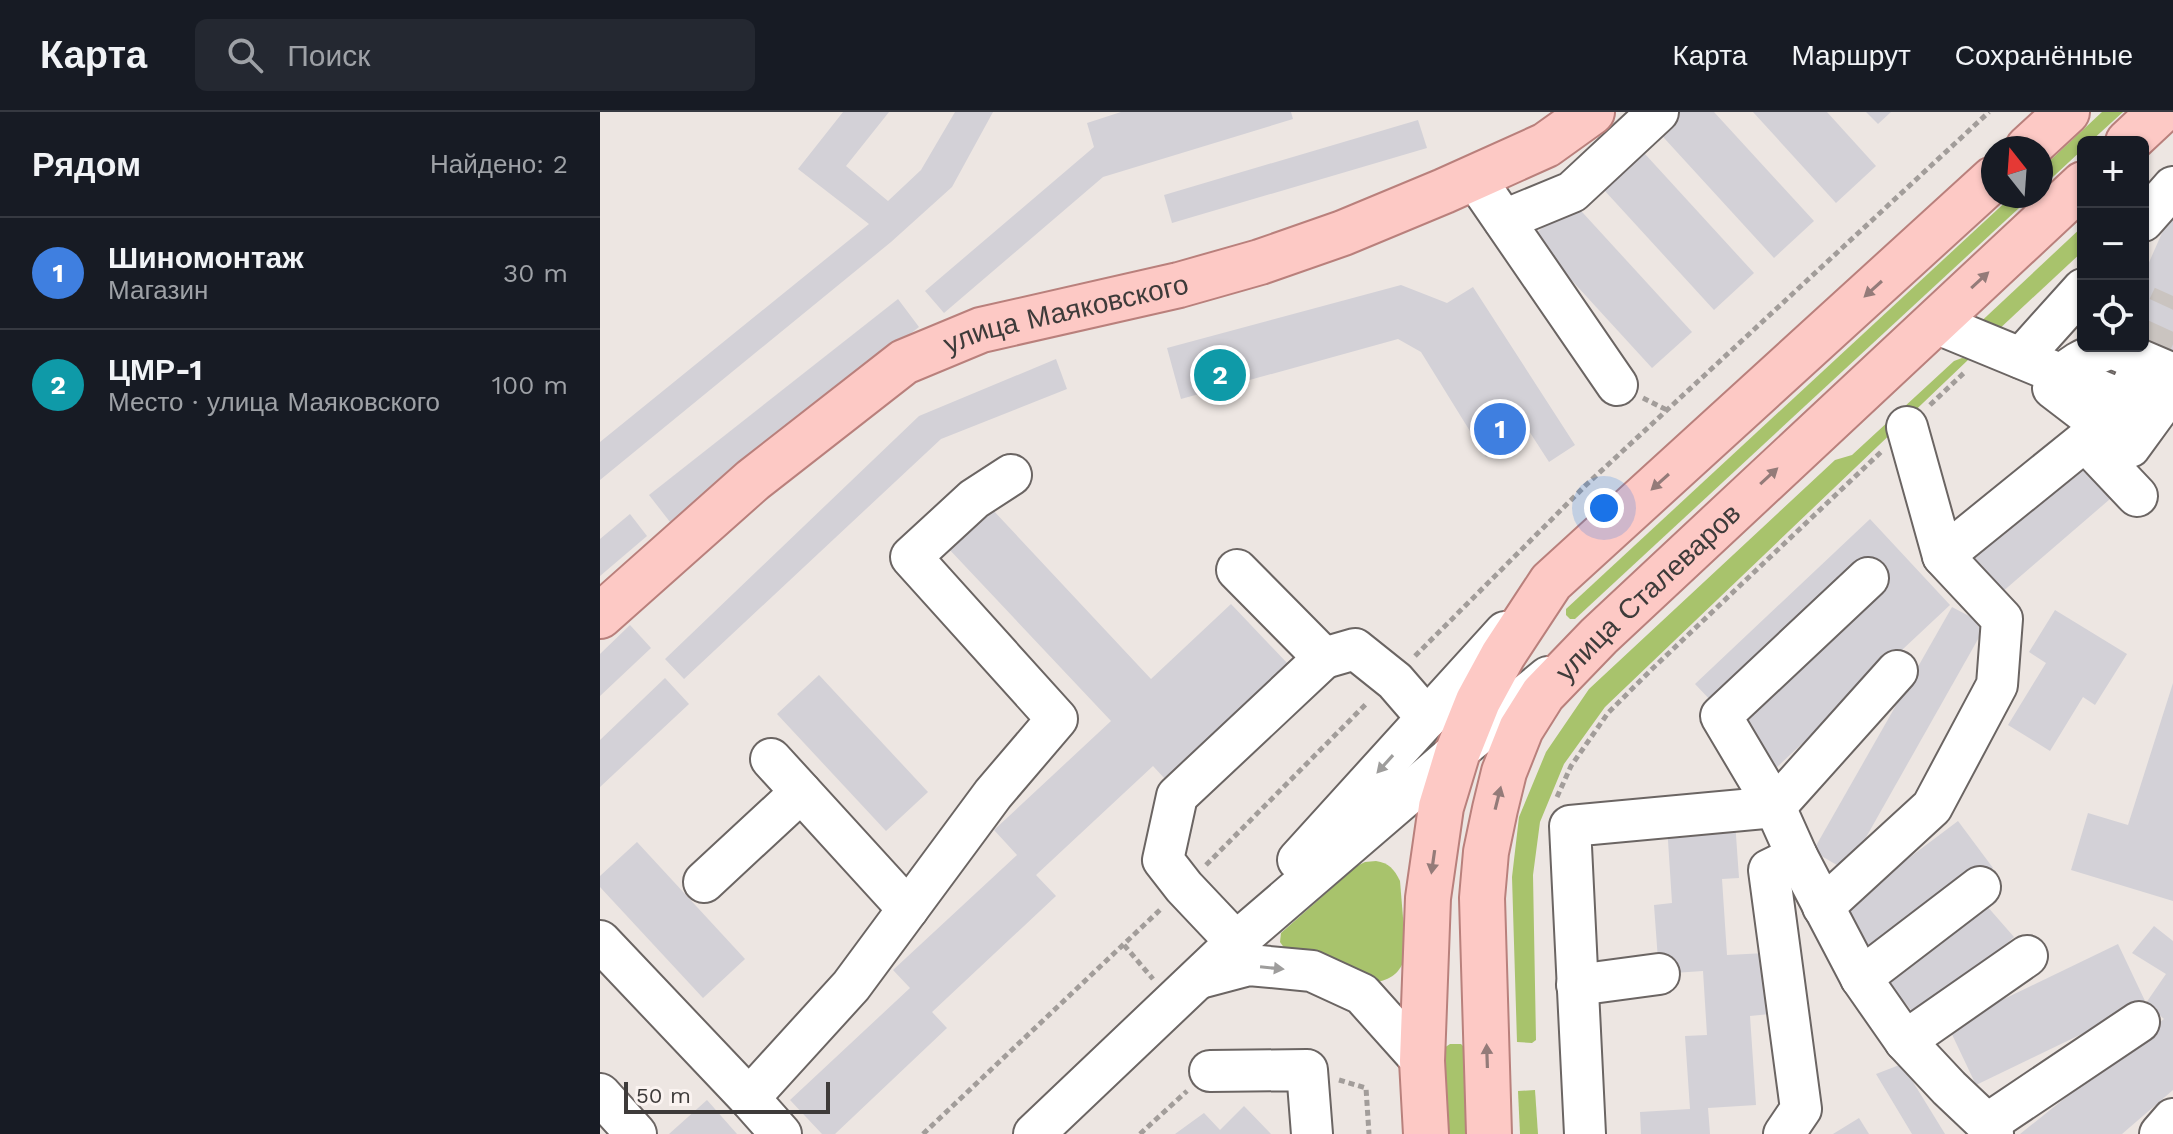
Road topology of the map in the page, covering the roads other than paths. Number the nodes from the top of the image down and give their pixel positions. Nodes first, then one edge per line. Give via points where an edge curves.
1 (1592, 112) edge
2 (1658, 112) edge
3 (2067, 112) edge
4 (2160, 112) edge
5 (2041, 136) edge
6 (2134, 136) edge
7 (1474, 177) junction
8 (2173, 187) edge
9 (1981, 190) edge
10 (2077, 190) edge
11 (2149, 214) edge
12 (1504, 220) junction
13 (2077, 294) edge
14 (1933, 322) junction
15 (2006, 352) junction
16 (2158, 368) tunnel mouth
17 (2061, 374) junction
18 (1617, 385) dead end
19 (2173, 388) tunnel mouth
20 (1907, 427) road end
21 (1011, 475) dead end
22 (2137, 496) dead end
23 (1943, 556) junction
24 (1237, 570) dead end
25 (1868, 578) dead end
26 (1551, 582) junction
27 (600, 616) edge
28 (1599, 636) junction
29 (1324, 658) junction
30 (1897, 671) dead end
31 (1427, 718) junction
32 (1458, 751) junction
33 (771, 759) dead end
34 (801, 792) junction
35 (1775, 807) junction
36 (1797, 856) junction
37 (704, 882) dead end
38 (1980, 887) dead end
39 (1823, 907) junction
40 (908, 909) junction
41 (1233, 938) junction
42 (600, 941) edge
43 (2027, 956) dead end
44 (1659, 974) dead end
45 (1861, 978) junction
46 (1196, 979) junction
47 (1577, 985) junction
48 (2139, 1022) dead end
49 (1905, 1041) junction
50 (1422, 1061) junction
51 (1210, 1071) road end
52 (600, 1094) edge
53 (749, 1098) junction
54 (2173, 1119) edge
55 (1990, 1129) edge
56 (636, 1134) edge
57 (781, 1134) edge
58 (1034, 1134) edge
59 (1312, 1134) edge
60 (1426, 1134) edge
61 (1489, 1134) edge
62 (1585, 1134) edge
63 (1784, 1134) edge
64 (2160, 1134) edge

1 - 7 main road, улица Маяковского via 1546,145
2 - 12 street via 1572,192
3 - 5 main road
4 - 6 main road
7 - 12 street
7 - 27 main road, улица Маяковского via 1260,262 981,330 904,362 753,480
8 - 11 street
9 -> 26 main road
14 -> 10 main road, улица Сталеваров
12 - 18 street
13 - 15 street
14 - 15 street
28 -> 14 main road, улица Сталеваров
15 - 17 street
16 - 17 street via 2125,401
17 - 19 street via 2053,388 2130,447
20 - 23 street
21 - 40 street via 974,499 911,557 1057,719 993,794
22 - 23 street via 2085,441
23 - 39 street via 2002,619 1997,685 1932,807
24 - 29 street
25 - 35 street via 1721,716
26 - 31 street
26 - 32 main road via 1503,655
28 - 32 street
61 -> 28 main road, улица Сталеваров via 1482,898 1495,809 1521,729 1543,694
29 - 31 street via 1355,649
29 - 41 street via 1177,796 1163,860
30 - 35 street
31 -> 41 street
32 - 41 street
32 -> 50 main road via 1441,807 1428,898
33 - 34 street
34 - 37 street
34 - 40 street
35 - 36 street
35 - 47 street via 1570,826
36 - 39 street
36 - 63 street via 1769,870 1801,1109
38 - 45 street
39 - 45 street
40 - 53 street via 851,986
41 - 46 street
42 - 53 street
43 - 49 street
44 - 47 street
45 - 49 street
46 -> 50 street via 1249,965 1312,971 1362,994
46 - 58 street
47 - 62 street
48 - 55 street
49 - 55 street
50 - 60 main road
51 - 59 street via 1307,1070
52 - 56 street
53 - 57 street
54 - 64 street

